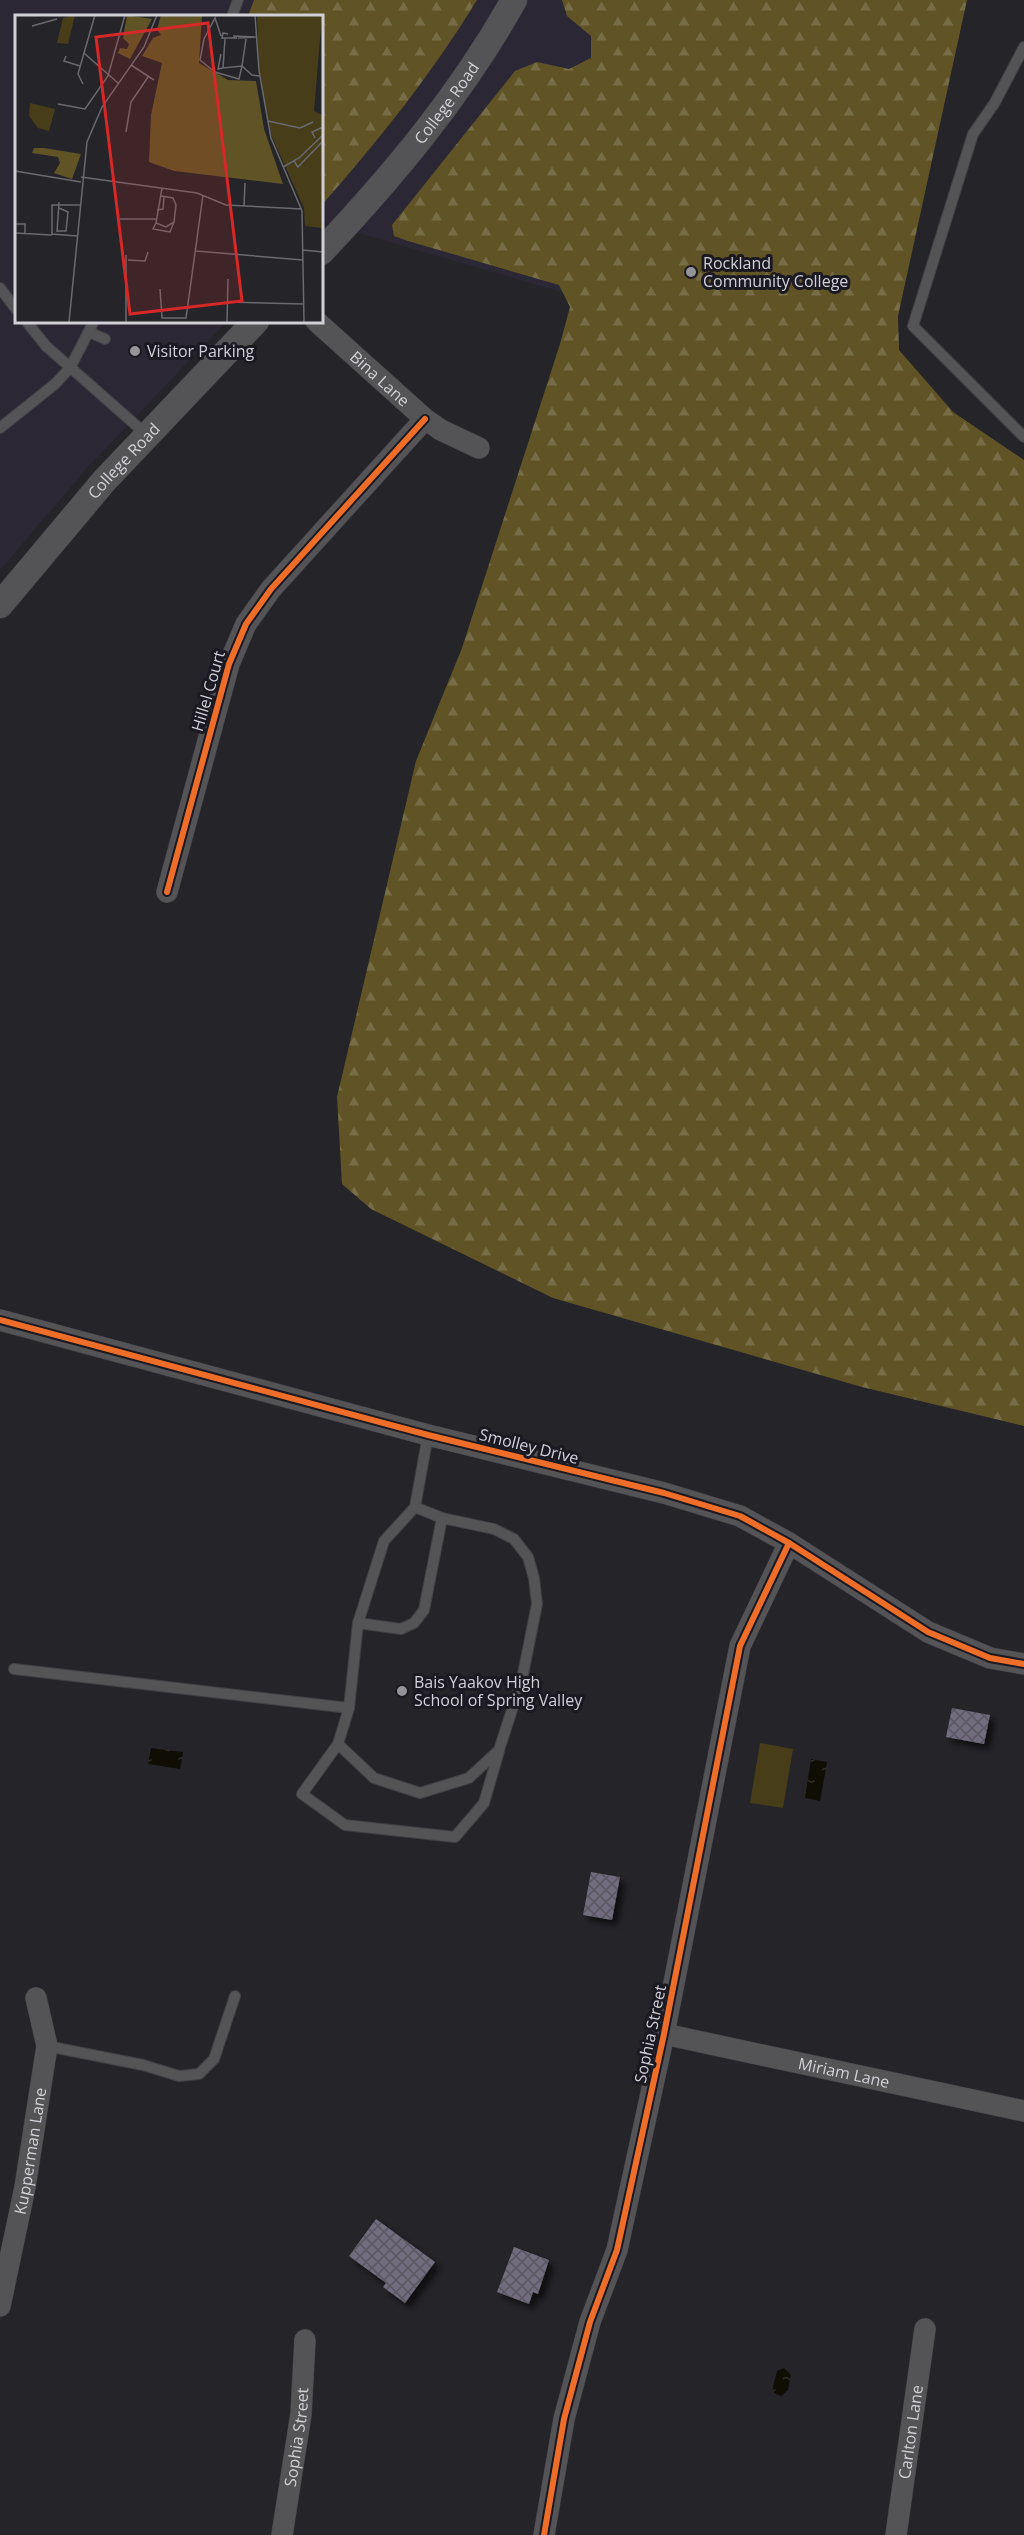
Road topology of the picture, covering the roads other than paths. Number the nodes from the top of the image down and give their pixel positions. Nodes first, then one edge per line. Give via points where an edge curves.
1 (238, 0) edge
2 (514, 0) edge
3 (232, 15) edge
4 (1024, 48) edge
5 (322, 251) edge
6 (0, 288) edge
7 (15, 308) edge
8 (27, 322) edge
9 (94, 322) edge
10 (254, 322) edge
11 (317, 322) edge
12 (89, 332) junction
13 (105, 339) dead end
14 (70, 368) junction
15 (425, 419) junction
16 (0, 429) edge
17 (147, 435) junction
18 (1024, 437) edge
19 (478, 448) dead end
20 (0, 605) edge
21 (167, 892) dead end
22 (0, 1320) edge
23 (428, 1435) junction
24 (415, 1507) junction
25 (442, 1518) junction
26 (789, 1543) junction
27 (358, 1623) junction
28 (1024, 1664) edge
29 (14, 1669) dead end
30 (349, 1708) junction
31 (338, 1744) junction
32 (499, 1750) junction
33 (235, 1996) dead end
34 (36, 1998) dead end
35 (664, 2034) junction
36 (46, 2046) junction
37 (1024, 2111) edge
38 (0, 2306) edge
39 (925, 2329) dead end
40 (305, 2340) dead end
41 (902, 2534) edge
42 (282, 2535) edge
43 (544, 2535) edge

1 - 3 lane
2 - 5 street, College Road via 480,57 421,139
4 - 18 lane via 973,135 913,326
6 - 7 lane
8 - 14 lane
9 - 12 lane
10 - 17 street, College Road
11 - 15 street, Bina Lane
12 - 13 lane
12 - 14 lane
14 - 16 lane
14 - 17 lane
15 - 19 street, Bina Lane
15 - 21 street, Hillel Court via 271,589 246,624 229,664
17 - 20 street, College Road
22 - 23 street, Smolley Drive
23 - 24 lane
23 - 26 street, Smolley Drive via 664,1493 740,1516
24 - 25 lane
24 - 27 lane via 384,1541
25 - 27 lane via 424,1610 414,1623 401,1629
25 - 32 lane via 494,1528 513,1539 528,1557 534,1578 537,1604 522,1679
26 - 28 street, Smolley Drive via 928,1632 990,1658
26 - 35 street, Sophia Street via 740,1646
27 - 30 lane
29 - 30 lane
30 - 31 lane
31 - 32 lane via 374,1778 420,1792 469,1778
31 - 32 lane via 302,1794 345,1826 455,1837 484,1803
33 - 36 lane via 214,2059 199,2074 179,2076
34 - 36 street, Kupperman Lane
35 - 37 street, Miriam Lane
35 - 43 street, Sophia Street via 617,2250 590,2322 564,2419
36 - 38 street, Kupperman Lane via 25,2187
39 - 41 street, Carlton Lane
40 - 42 street, Sophia Street via 301,2414

